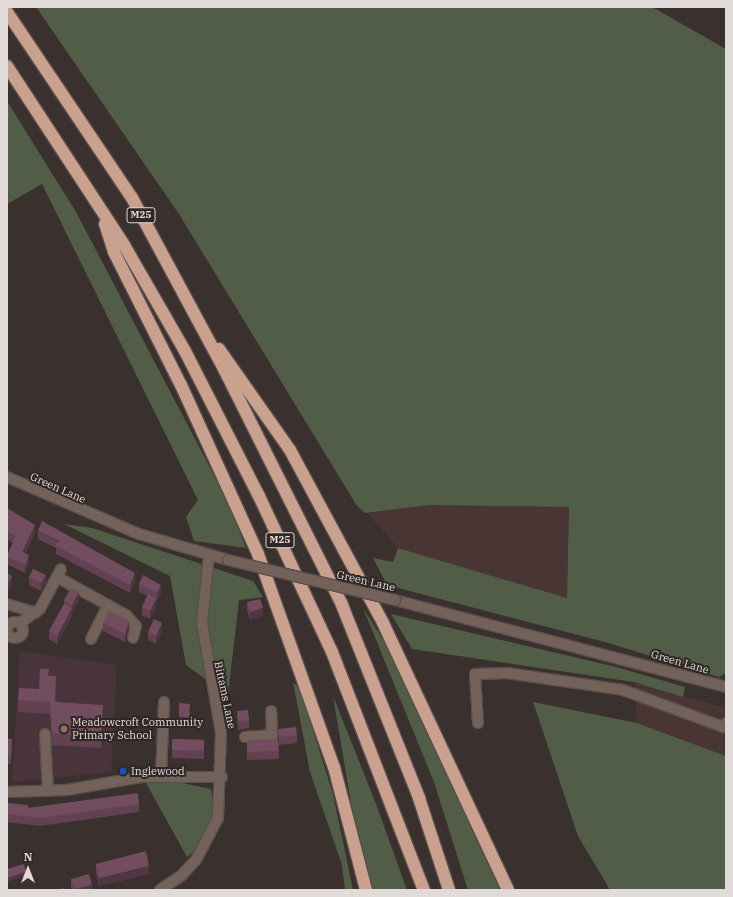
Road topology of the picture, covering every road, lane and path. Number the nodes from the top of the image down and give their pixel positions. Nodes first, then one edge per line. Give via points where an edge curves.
1 (7, 12) edge
2 (7, 66) edge
3 (100, 207) junction
4 (206, 332) junction
5 (7, 477) edge
6 (209, 555) junction
7 (7, 604) edge
8 (108, 605) junction
9 (36, 614) junction
10 (8, 636) edge
11 (133, 638) dead end
12 (90, 640) dead end
13 (726, 687) edge
14 (164, 702) dead end
15 (271, 711) dead end
16 (478, 723) dead end
17 (726, 723) edge
18 (45, 734) dead end
19 (245, 737) dead end
20 (161, 777) junction
21 (222, 777) junction
22 (48, 791) junction
23 (7, 792) edge
24 (355, 849) junction
25 (494, 859) junction
26 (160, 890) edge
27 (359, 890) edge
28 (366, 890) edge
29 (424, 890) edge
30 (449, 890) edge
31 (508, 890) edge
32 (518, 890) edge

1 - 4 highway, M25 via 132,198
2 - 3 highway, M25
3 - 24 highway, M25 via 114,252 181,385 258,554 306,680 334,768
3 - 29 highway, M25 via 184,351 258,494 332,652
4 - 25 highway, M25 via 237,370 294,457 403,662
4 - 30 highway, M25 via 342,605 419,798
5 - 6 street, Green Lane via 126,529
6 - 13 street, Green Lane, bridge via 395,600
6 - 21 street, Bittams Lane via 203,587 202,640 222,733
7 - 9 street
8 - 9 street via 59,573
8 - 11 street via 134,621
8 - 12 street
9 - 10 street via 20,623 9,624
14 - 20 street via 158,724
15 - 19 street via 272,735
16 - 17 street via 475,674 506,672 623,690 724,727
18 - 22 street
20 - 21 street
20 - 22 street
21 - 26 street, Bittams Lane via 218,818 212,833 181,876
22 - 23 street
24 - 27 highway, M25
24 - 28 highway, M25
25 - 31 highway, M25
25 - 32 highway, M25

